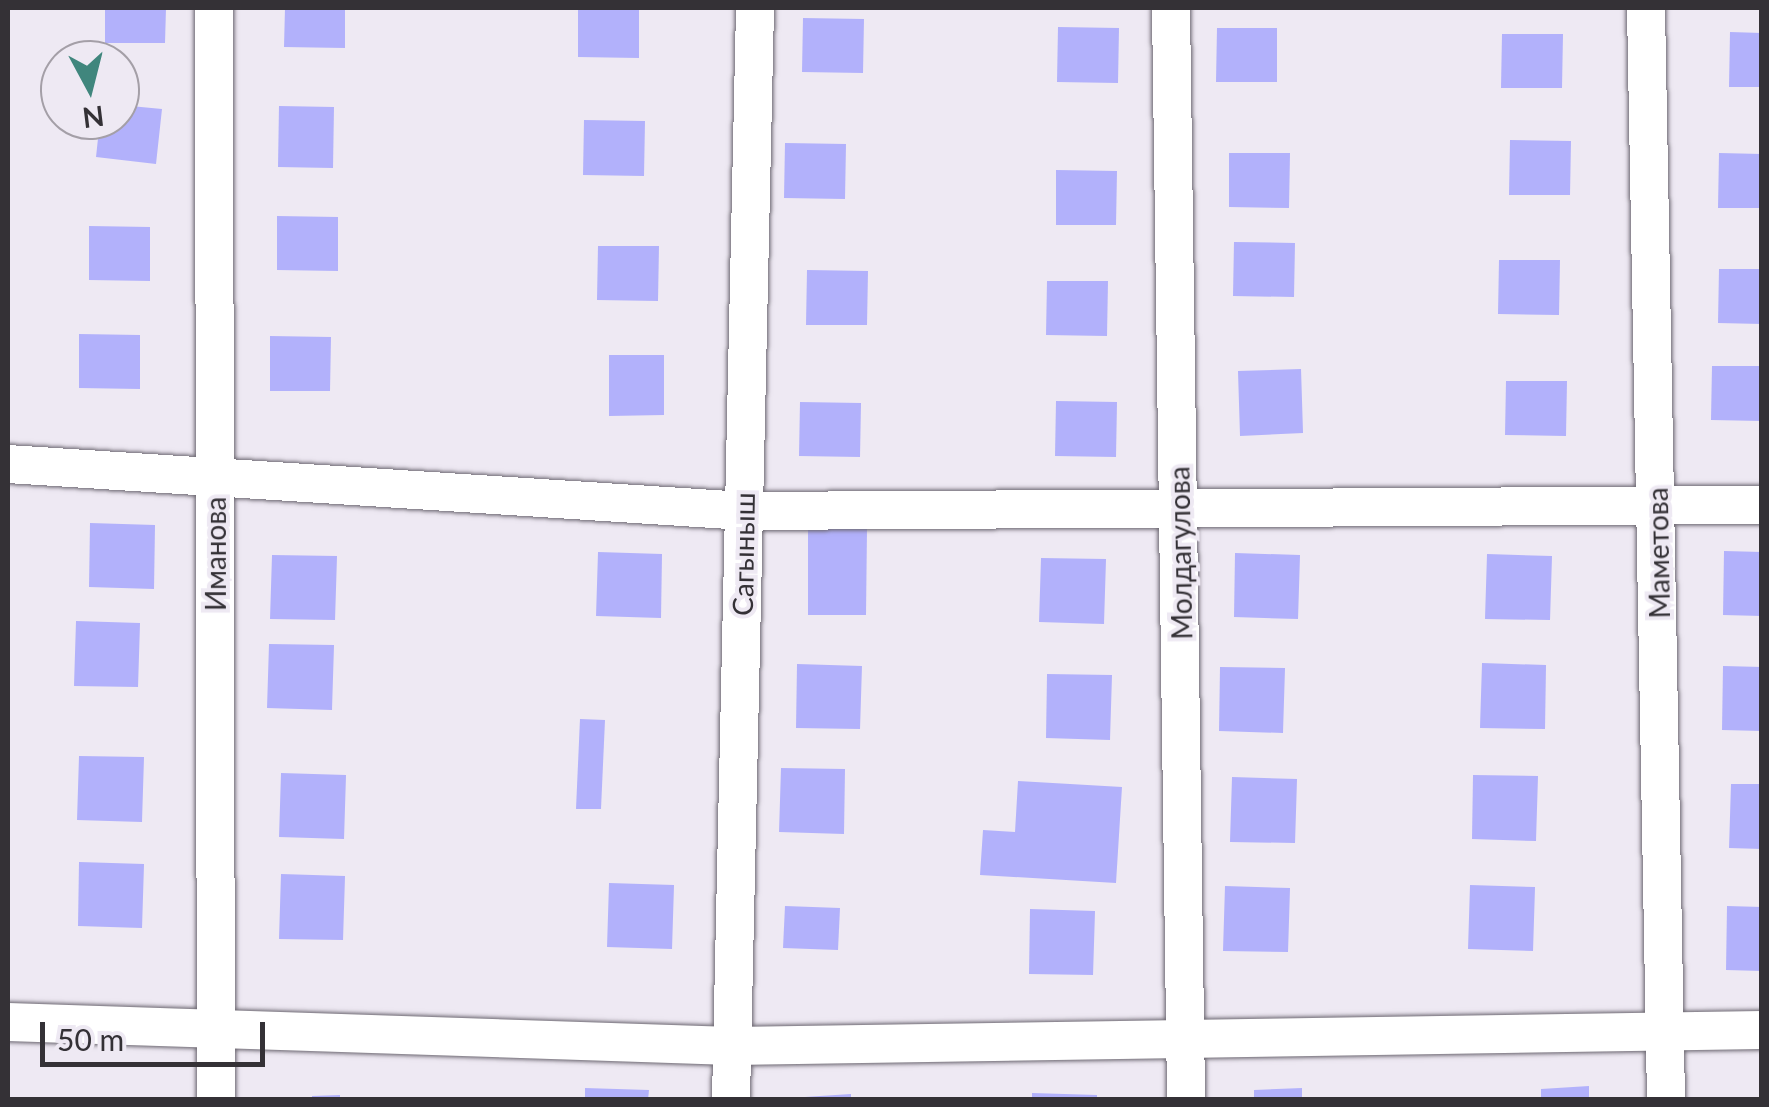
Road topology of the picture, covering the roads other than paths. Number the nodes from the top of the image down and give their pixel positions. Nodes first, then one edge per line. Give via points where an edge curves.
1 (214, 8) edge
2 (755, 8) edge
3 (1171, 8) edge
4 (1646, 8) edge
5 (8, 464) edge
6 (215, 474) junction
7 (1762, 505) edge
8 (1657, 506) junction
9 (1179, 509) junction
10 (744, 511) junction
11 (8, 1022) edge
12 (216, 1027) junction
13 (1665, 1030) junction
14 (1762, 1030) edge
15 (1187, 1040) junction
16 (732, 1046) junction
17 (216, 1100) edge
18 (731, 1100) edge
19 (1186, 1100) edge
20 (1666, 1100) edge

1 - 6 street, Иманова
2 - 10 street, Сагыныш
3 - 9 street, Молдагулова
4 - 8 street, Маметова
5 - 6 street
6 - 10 street
6 - 12 street, Иманова
7 - 8 street
8 - 9 street
8 - 13 street, Маметова
9 - 10 street
9 - 15 street, Молдагулова
10 - 16 street, Сагыныш
11 - 12 street
12 - 16 street
12 - 17 street, Иманова
13 - 14 street
13 - 15 street
13 - 20 street, Маметова
15 - 16 street
15 - 19 street, Молдагулова
16 - 18 street, Сагыныш

